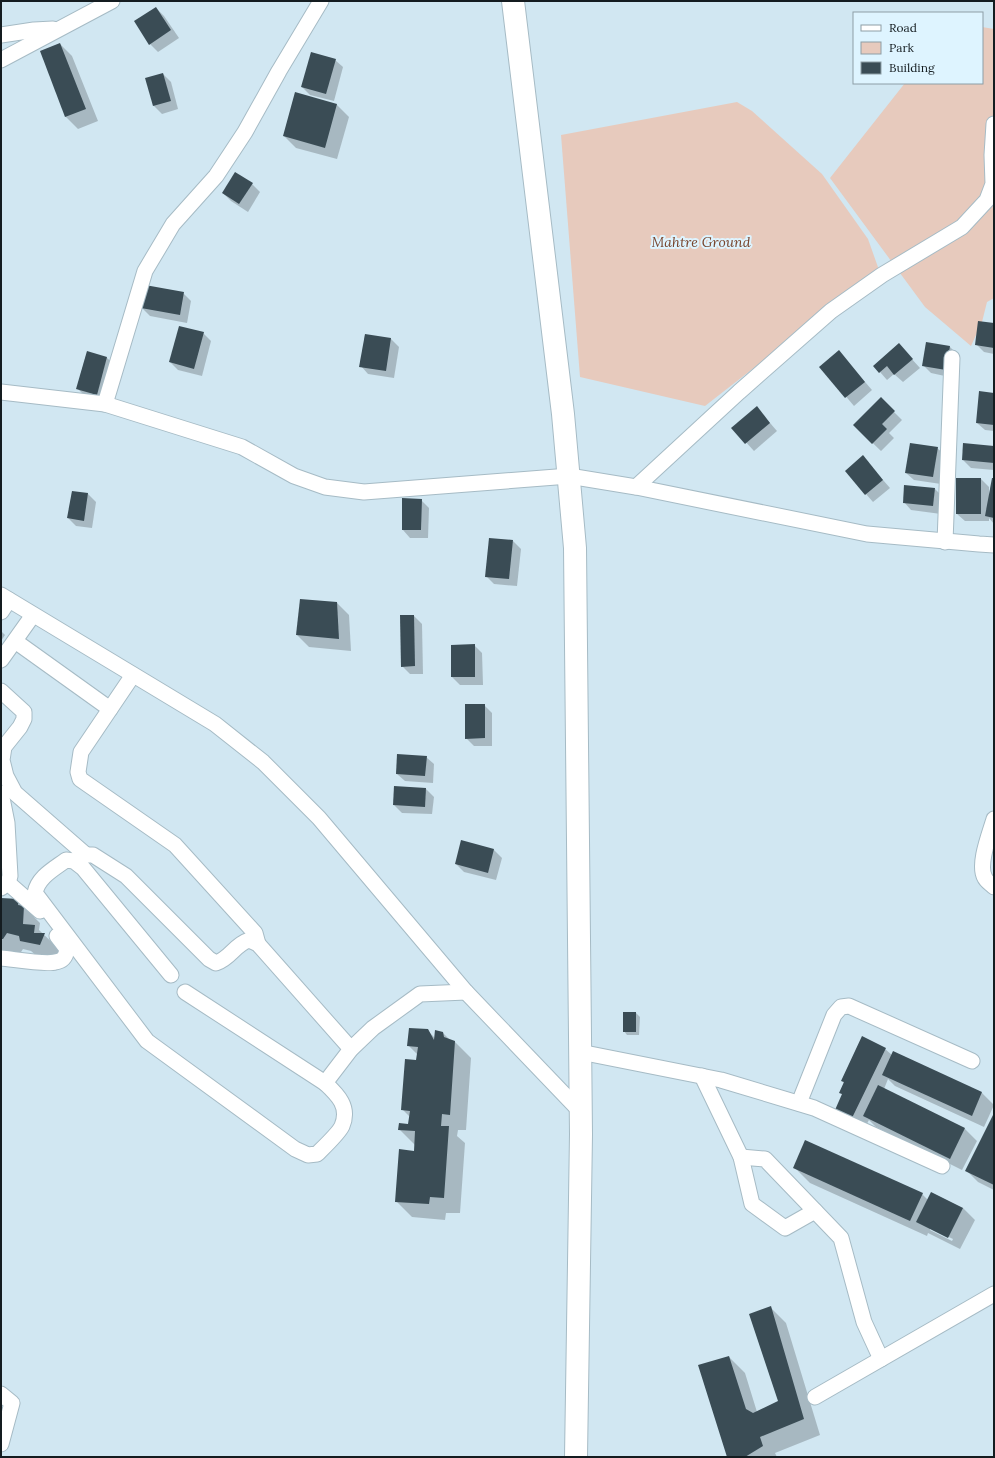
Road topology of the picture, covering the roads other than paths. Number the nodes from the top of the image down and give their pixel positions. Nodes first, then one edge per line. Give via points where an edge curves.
1 (112, 1) edge
2 (320, 1) edge
3 (513, 1) edge
4 (58, 29) junction
5 (1, 36) edge
6 (1, 60) edge
7 (994, 124) edge
8 (952, 358) dead end
9 (1, 392) edge
10 (104, 404) junction
11 (569, 476) junction
12 (636, 487) junction
13 (945, 542) junction
14 (994, 545) edge
15 (4, 602) edge
16 (34, 615) junction
17 (15, 641) junction
18 (1, 660) edge
19 (133, 675) junction
20 (1, 690) edge
21 (110, 709) junction
22 (1, 793) edge
23 (994, 820) edge
24 (80, 858) junction
25 (4, 885) edge
26 (994, 887) edge
27 (258, 944) junction
28 (1, 958) edge
29 (171, 975) dead end
30 (185, 992) dead end
31 (466, 992) junction
32 (351, 1049) junction
33 (580, 1052) junction
34 (972, 1061) dead end
35 (702, 1076) junction
36 (325, 1083) junction
37 (799, 1103) junction
38 (580, 1111) junction
39 (741, 1157) junction
40 (942, 1166) dead end
41 (815, 1212) junction
42 (994, 1294) edge
43 (881, 1359) junction
44 (1, 1394) edge
45 (815, 1397) dead end
46 (1, 1444) edge
47 (576, 1457) edge

1 - 4 street
2 - 10 street via 237,145 216,176 173,224 145,271
3 - 11 main road
4 - 5 street
4 - 6 street
7 - 12 street via 993,184 987,200 962,227 882,275 830,311
8 - 13 street
9 - 10 street
10 - 11 street via 242,447 294,476 325,487 364,492
11 - 12 street
11 - 33 main road via 575,548
12 - 13 street via 867,534
13 - 14 street
15 - 16 street
16 - 17 street
16 - 19 street
17 - 18 street
17 - 21 street
19 - 21 street
19 - 31 street via 215,724 263,762 319,818
20 - 24 street via 24,712 20,727 4,747 2,760 6,776 15,793
21 - 27 street via 81,752 78,772 80,779 175,845 255,933
22 - 25 street via 7,823 10,876
23 - 26 street via 983,857 985,878
24 - 27 street via 93,855 126,876 216,963 225,960 243,942 249,940
24 - 29 street via 83,868
24 - 36 street via 66,860 42,879 35,893 147,1041 295,1149 308,1155 317,1154 342,1126 343,1103
25 - 28 street via 41,913 67,949 66,956 54,963
27 - 32 street
30 - 36 street
31 - 32 street via 420,994 373,1028
31 - 38 street
32 - 36 street
33 - 35 street
33 - 38 main road
34 - 37 street via 848,1006 841,1007 834,1014
35 - 37 street
35 - 39 street
37 - 40 street
38 - 47 main road
39 - 41 street via 765,1159
39 - 41 street via 752,1204 785,1228
41 - 43 street via 840,1238 864,1322
42 - 43 street
43 - 45 street
44 - 46 street via 12,1403

